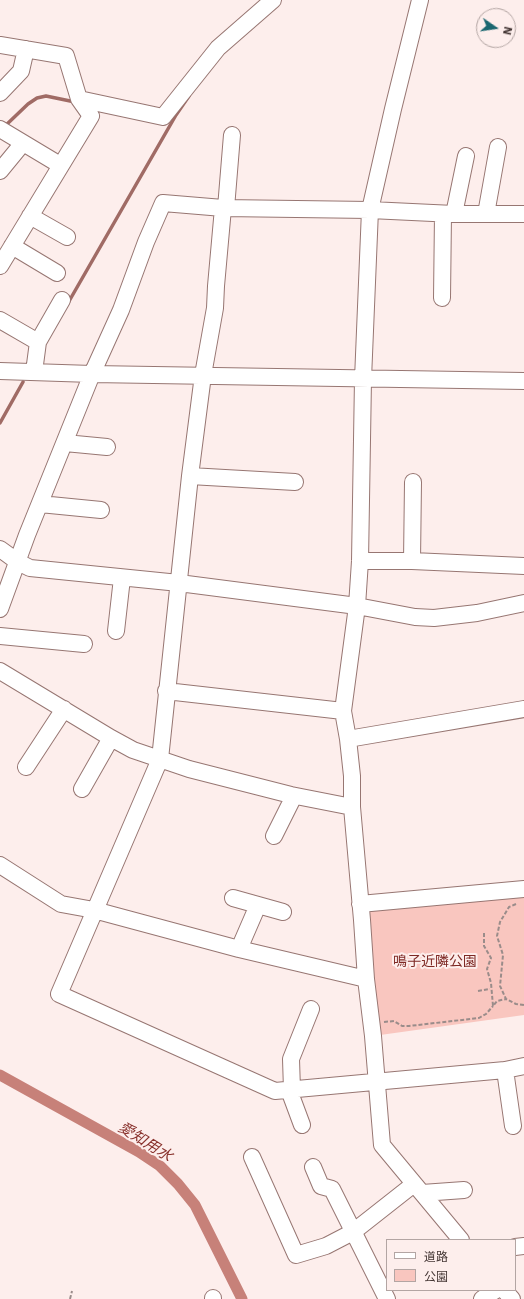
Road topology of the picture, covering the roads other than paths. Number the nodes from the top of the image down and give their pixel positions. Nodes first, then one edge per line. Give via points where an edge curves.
1 (273, 0) edge
2 (420, 0) edge
3 (0, 45) edge
4 (26, 49) junction
5 (0, 93) edge
6 (79, 99) junction
7 (0, 129) edge
8 (232, 135) dead end
9 (23, 143) junction
10 (498, 147) dead end
11 (466, 156) dead end
12 (60, 165) junction
13 (0, 171) edge
14 (225, 208) junction
15 (370, 210) junction
16 (449, 214) junction
17 (486, 214) junction
18 (524, 214) edge
19 (30, 216) junction
20 (67, 237) dead end
21 (12, 246) junction
22 (0, 266) edge
23 (57, 273) dead end
24 (442, 298) dead end
25 (62, 300) dead end
26 (0, 320) edge
27 (38, 342) junction
28 (0, 371) edge
29 (34, 372) junction
30 (92, 374) junction
31 (203, 375) junction
32 (363, 379) junction
33 (524, 381) edge
34 (65, 444) junction
35 (107, 447) dead end
36 (190, 476) junction
37 (295, 482) dead end
38 (414, 482) dead end
39 (40, 504) junction
40 (101, 510) dead end
41 (0, 548) edge
42 (412, 561) junction
43 (18, 562) junction
44 (360, 562) junction
45 (524, 566) edge
46 (122, 578) junction
47 (179, 583) junction
48 (524, 603) edge
49 (357, 606) junction
50 (0, 609) edge
51 (116, 631) dead end
52 (0, 636) edge
53 (84, 644) dead end
54 (0, 671) edge
55 (166, 691) junction
56 (64, 709) junction
57 (524, 709) edge
58 (343, 711) junction
59 (111, 738) junction
60 (348, 739) junction
61 (160, 759) junction
62 (26, 768) dead end
63 (82, 789) dead end
64 (294, 796) junction
65 (352, 807) junction
66 (274, 836) dead end
67 (0, 865) edge
68 (523, 894) edge
69 (233, 898) dead end
70 (360, 904) junction
71 (258, 905) junction
72 (94, 910) junction
73 (283, 912) dead end
74 (239, 949) junction
75 (366, 979) junction
76 (312, 1009) dead end
77 (524, 1066) edge
78 (505, 1070) junction
79 (376, 1082) junction
80 (291, 1090) junction
81 (302, 1125) dead end
82 (513, 1126) dead end
83 (252, 1157) dead end
84 (313, 1167) dead end
85 (418, 1189) junction
86 (464, 1190) dead end
87 (353, 1232) junction
88 (460, 1239) edge
89 (494, 1291) edge
90 (505, 1291) edge
91 (387, 1299) edge
92 (482, 1299) edge
93 (512, 1299) edge

1 - 6 street via 218,48 163,117
2 - 15 street
3 - 4 street
4 - 5 street via 21,71
4 - 6 street via 66,56
6 - 12 street via 91,116
7 - 9 street
8 - 14 street
9 - 12 street
9 - 13 street
10 - 17 street
11 - 16 street
12 - 19 street
14 - 15 street
14 - 30 street via 163,203 121,310
14 - 31 street via 215,308
15 - 16 street
15 - 32 street
16 - 17 street
16 - 24 street
17 - 18 street
19 - 20 street
19 - 21 street
21 - 22 street
21 - 23 street
25 - 27 street
26 - 27 street
27 - 29 street
28 - 29 street
29 - 30 street
30 - 31 street
30 - 34 street
31 - 32 street
31 - 36 street
32 - 33 street
32 - 44 street
34 - 35 street
34 - 39 street
36 - 37 street
36 - 47 street
38 - 42 street
39 - 40 street
39 - 43 street
41 - 43 street
42 - 44 street
42 - 45 street
43 - 46 street via 30,568
43 - 50 street
44 - 49 street
46 - 47 street
46 - 51 street
47 - 49 street
47 - 55 street
48 - 49 street via 434,618 414,617
49 - 58 street
52 - 53 street
54 - 56 street
55 - 58 street
55 - 61 street
56 - 59 street
56 - 62 street
57 - 60 street
58 - 60 street
59 - 61 street via 133,750
59 - 63 street
60 - 65 street
61 - 64 street
61 - 72 street
64 - 65 street
64 - 66 street
65 - 70 street
67 - 72 street via 61,904
68 - 70 street
69 - 71 street
70 - 75 street
71 - 73 street
71 - 74 street
72 - 74 street
72 - 80 street via 59,994 275,1091
74 - 75 street
75 - 79 street
76 - 80 street via 291,1059
77 - 78 street
78 - 79 street
78 - 82 street
79 - 80 street
79 - 85 street via 382,1145
80 - 81 street
83 - 87 street via 296,1255 326,1246
84 - 87 street via 321,1186 332,1189
85 - 86 street
85 - 87 street
85 - 88 street
87 - 91 street
89 - 92 street
90 - 93 street

